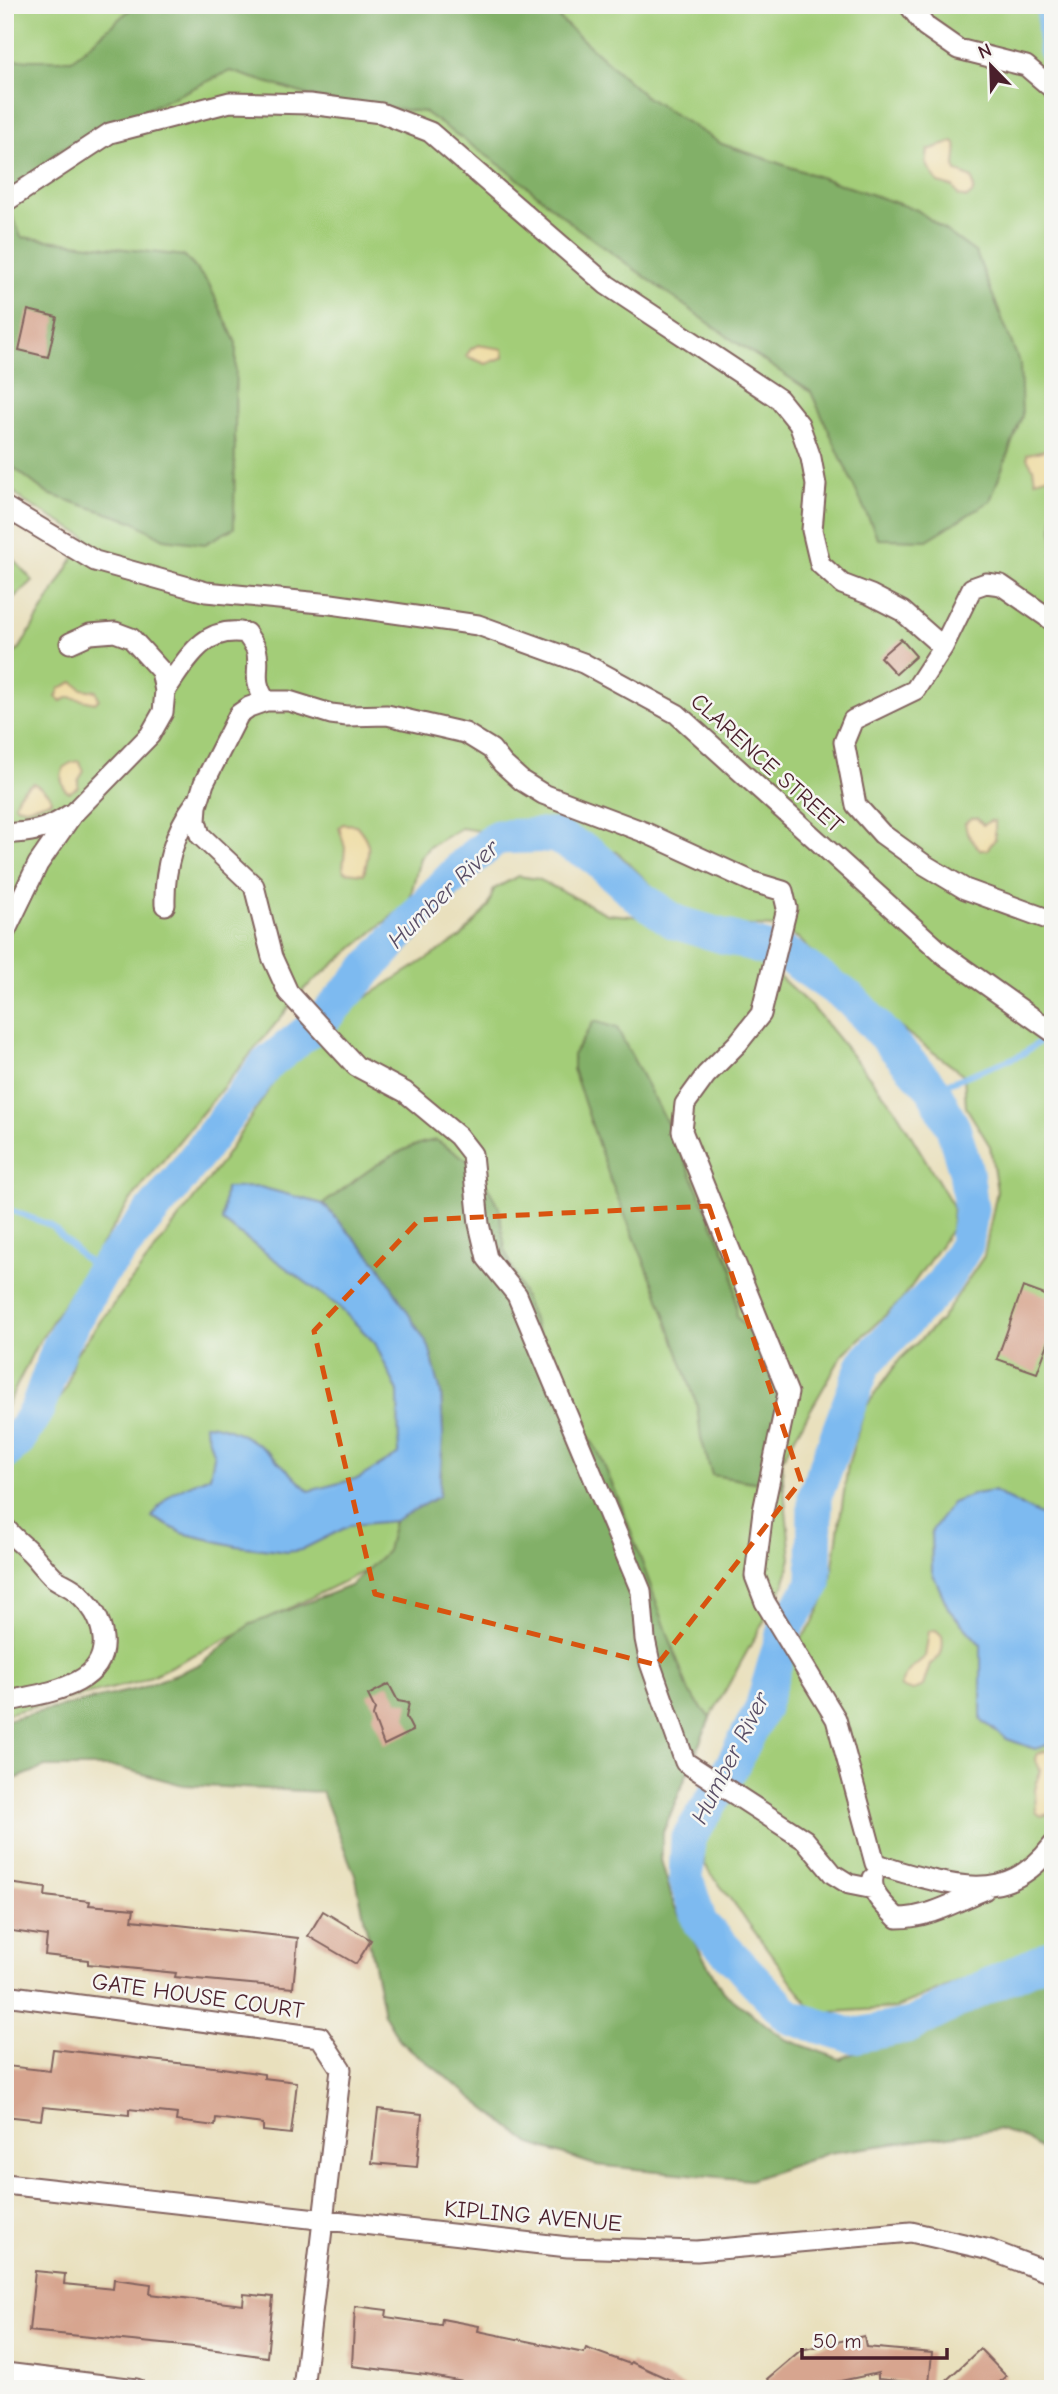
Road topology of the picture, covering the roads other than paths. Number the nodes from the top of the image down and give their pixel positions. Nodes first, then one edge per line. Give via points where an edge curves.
1 (909, 5) edge
2 (1053, 89) edge
3 (5, 202) edge
4 (5, 507) edge
5 (1053, 621) edge
6 (70, 643) dead end
7 (943, 647) junction
8 (165, 691) junction
9 (266, 701) junction
10 (199, 799) junction
11 (82, 805) junction
12 (15, 833) dead end
13 (165, 905) dead end
14 (1053, 921) edge
15 (5, 932) edge
16 (1053, 1032) edge
17 (5, 1527) edge
18 (5, 1702) edge
19 (1053, 1845) edge
20 (875, 1863) junction
21 (1053, 1866) edge
22 (1018, 1877) junction
23 (995, 1885) junction
24 (874, 1889) junction
25 (5, 1995) edge
26 (5, 2185) edge
27 (322, 2220) junction
28 (1053, 2274) edge
29 (5, 2373) edge
30 (136, 2389) edge
31 (303, 2389) edge

1 - 2 street via 925,26 958,49 1026,66
3 - 7 street via 110,133 230,102 309,104 381,113 430,132 607,285 779,399 799,424 811,458 816,485 812,530 820,564 842,584 902,611
4 - 16 street, CLARENCE STREET via 95,561 206,592 478,625 583,663 677,713 943,954
5 - 7 street via 1001,585 986,583 972,588
6 - 8 street via 90,634 115,632 131,638 161,671
7 - 14 street via 915,690 853,720 844,742 856,805 882,834 965,889
8 - 9 street via 201,643 232,631 246,633 256,650 259,691
8 - 11 street via 163,712 150,735
9 - 10 street via 239,715
9 - 20 street via 289,701 347,716 409,718 465,733 543,794 783,891 787,908 761,1014 685,1104 682,1131 788,1393 763,1511 755,1576 765,1602 836,1719
10 - 13 street via 183,820 164,879
10 - 24 street via 196,821 200,835 254,886 272,957 288,992 356,1066 405,1092 458,1136 472,1154 487,1258 517,1295 642,1591 650,1663 685,1762 805,1840 833,1874 849,1884
11 - 12 street via 58,823
11 - 15 street via 38,864
17 - 18 street via 54,1578 92,1607 102,1626 104,1651 93,1671 72,1685
19 - 22 street
20 - 23 street via 897,1873 960,1886
20 - 24 street
21 - 22 street
22 - 23 street
23 - 24 street via 913,1918 897,1918
25 - 27 street, GATE HOUSE COURT via 320,2038 341,2069
26 - 27 street, KIPLING AVENUE
27 - 28 street, KIPLING AVENUE via 568,2247 697,2251 911,2232 990,2250
27 - 31 street, GATE HOUSE COURT
29 - 30 street

